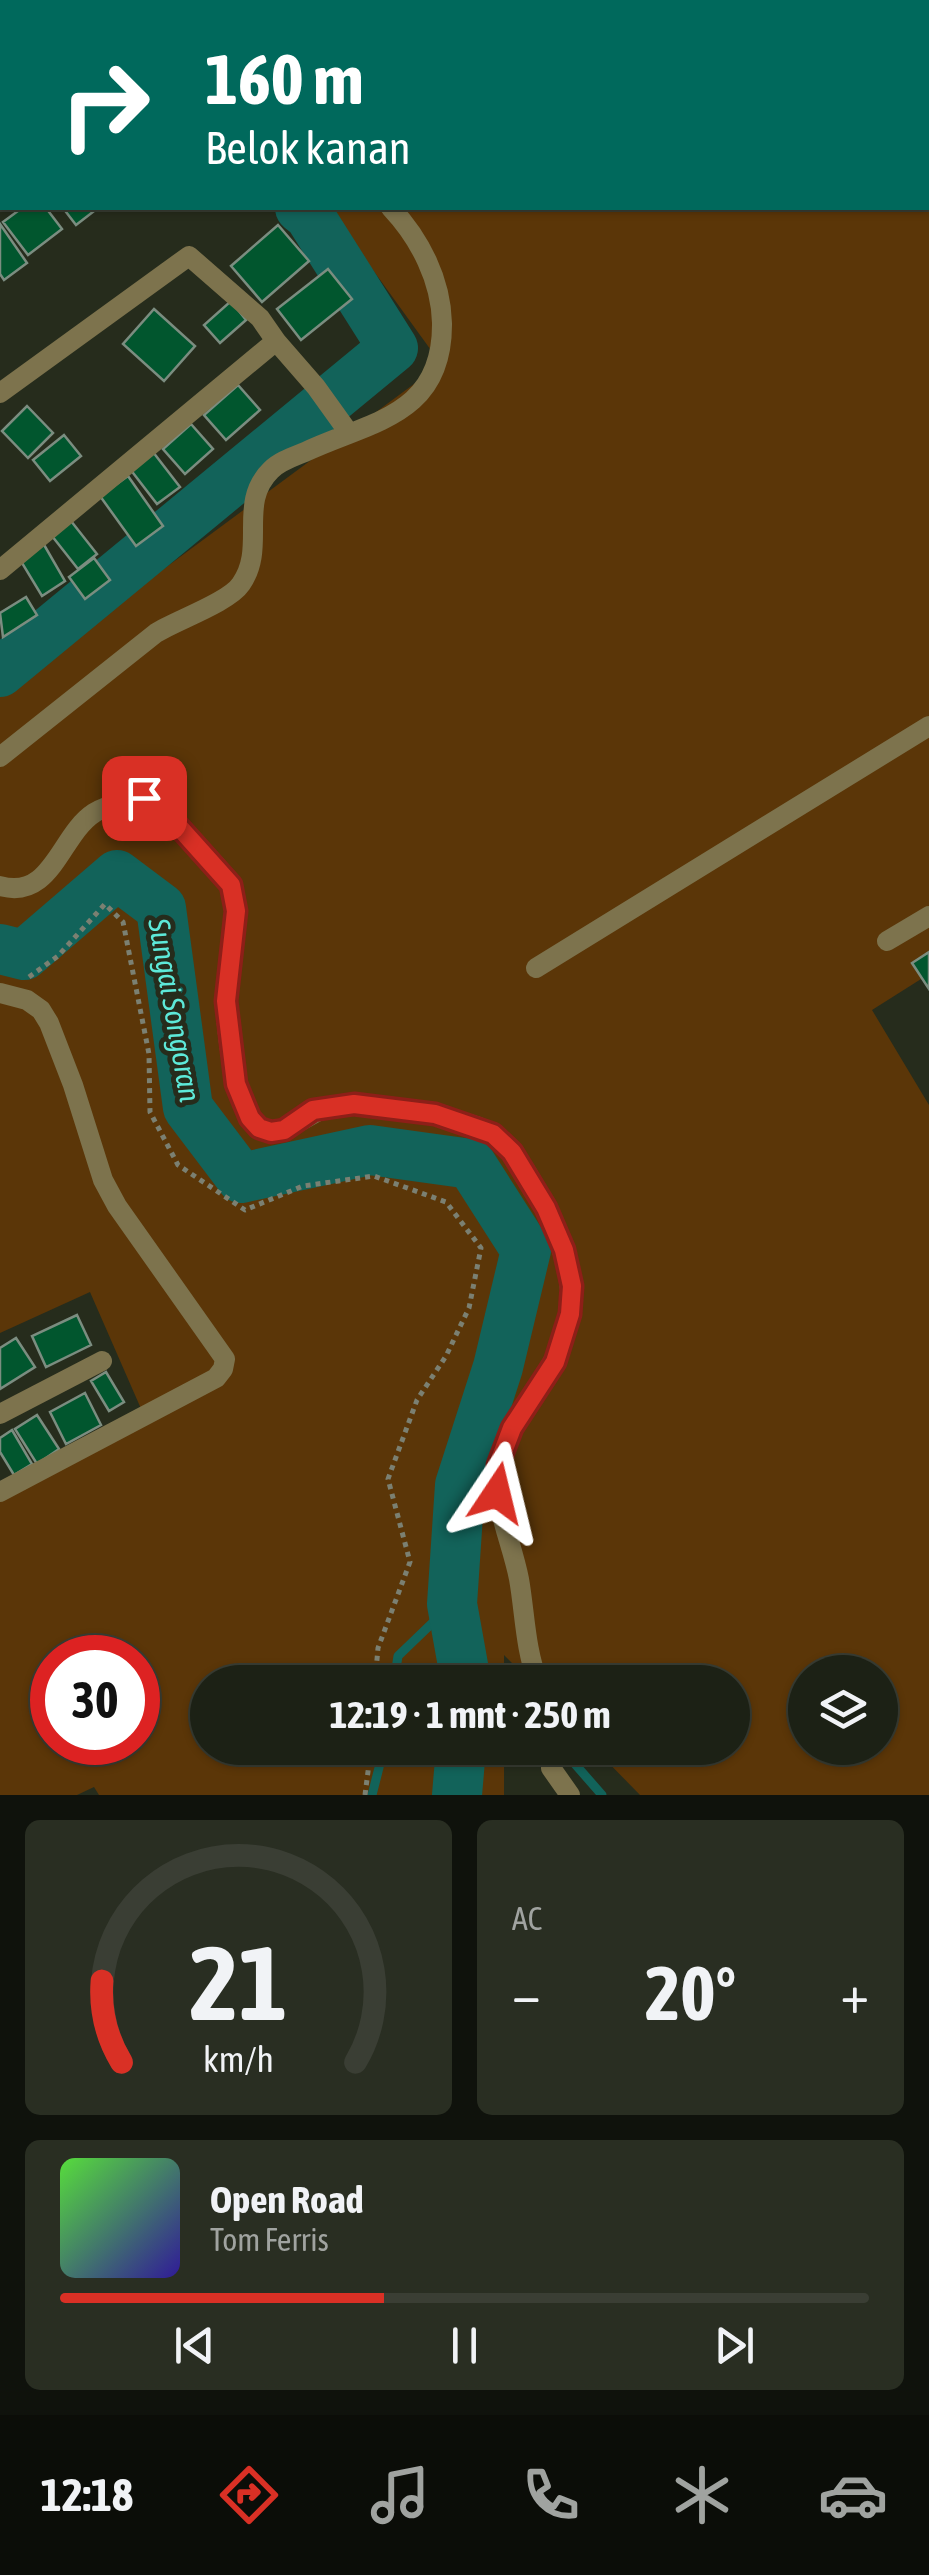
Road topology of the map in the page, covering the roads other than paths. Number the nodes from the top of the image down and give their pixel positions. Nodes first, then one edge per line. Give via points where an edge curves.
1 (392, 210) edge
2 (276, 341) junction
3 (0, 393) edge
4 (344, 428) junction
5 (0, 570) edge
6 (929, 726) edge
7 (0, 757) edge
8 (0, 886) edge
9 (929, 916) edge
10 (887, 941) dead end
11 (536, 968) dead end
12 (0, 993) edge
13 (102, 1361) dead end
14 (0, 1414) edge
15 (0, 1492) edge
16 (532, 1665) edge
17 (551, 1765) edge
18 (570, 1795) edge

1 - 4 street via 428,260 441,297 440,350 413,403 386,419
2 - 3 street via 260,318 189,256
2 - 4 street
2 - 5 street
4 - 7 street via 275,466 257,486 251,560 241,584 156,633
6 - 11 street
8 - 16 street via 12,890 34,883 93,814 144,798 162,808 231,885 236,911 226,1001 236,1084 259,1128 284,1130 313,1110 354,1104 435,1114 493,1134 512,1152 546,1208 572,1286 555,1362 512,1428 498,1465 497,1493
9 - 10 street
12 - 15 street via 41,1010 103,1180 225,1358 216,1378
13 - 14 street
17 - 18 street

